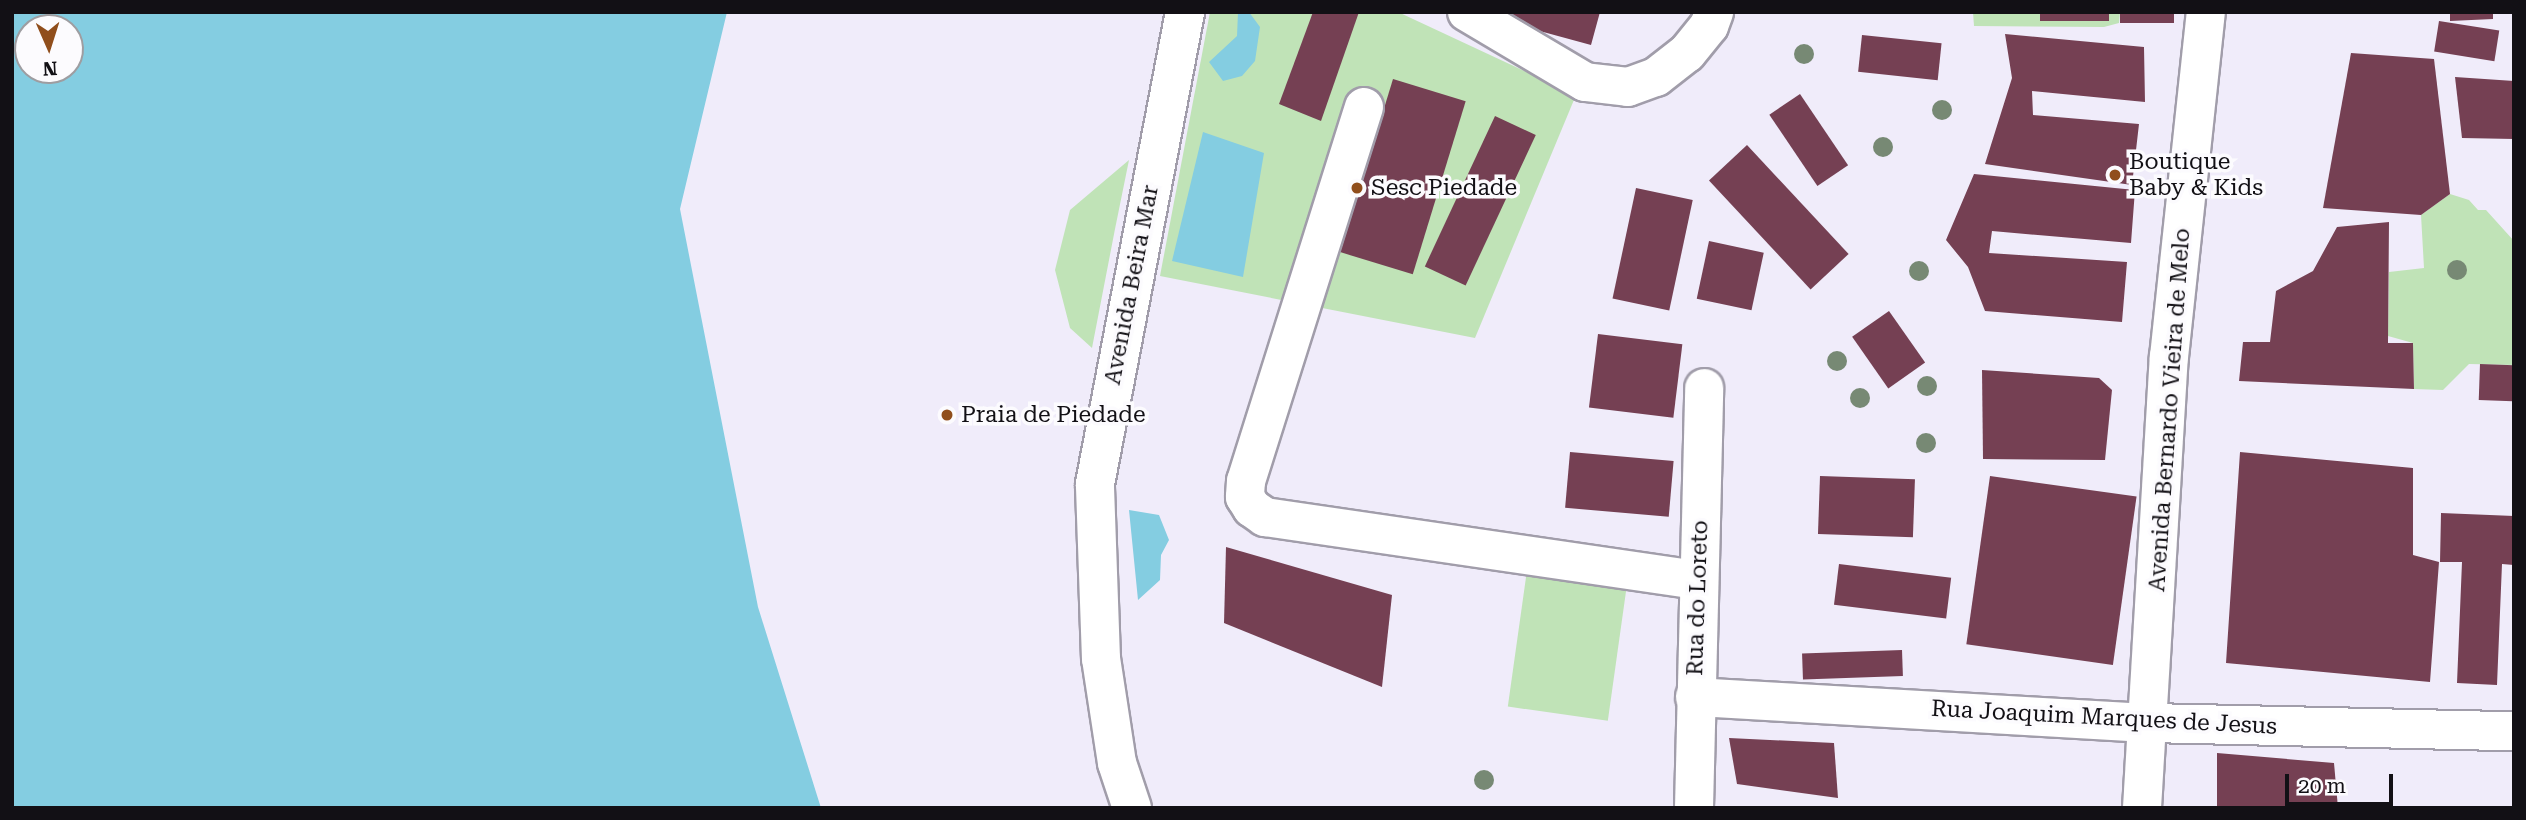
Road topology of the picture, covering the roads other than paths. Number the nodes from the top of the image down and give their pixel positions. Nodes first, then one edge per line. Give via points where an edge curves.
1 (1185, 12) edge
2 (1467, 12) edge
3 (1714, 12) edge
4 (2206, 12) edge
5 (1364, 107) dead end
6 (1704, 388) dead end
7 (1698, 580) junction
8 (1695, 696) junction
9 (2149, 723) junction
10 (2514, 731) edge
11 (1132, 808) edge
12 (1694, 808) edge
13 (2142, 808) edge

1 - 11 street, Avenida Beira Mar via 1095,484 1101,659 1117,764
2 - 3 street via 1585,82 1628,87 1656,77 1688,53
4 - 9 street, Avenida Bernardo Vieira de Melo via 2169,357
5 - 7 street via 1246,481 1245,498 1252,509 1265,517
6 - 7 street, Rua do Loreto
7 - 8 street, Rua do Loreto
8 - 9 street, Rua Joaquim Marques de Jesus
8 - 12 street, Rua do Loreto
9 - 10 street, Rua Joaquim Marques de Jesus
9 - 13 street, Avenida Bernardo Vieira de Melo

